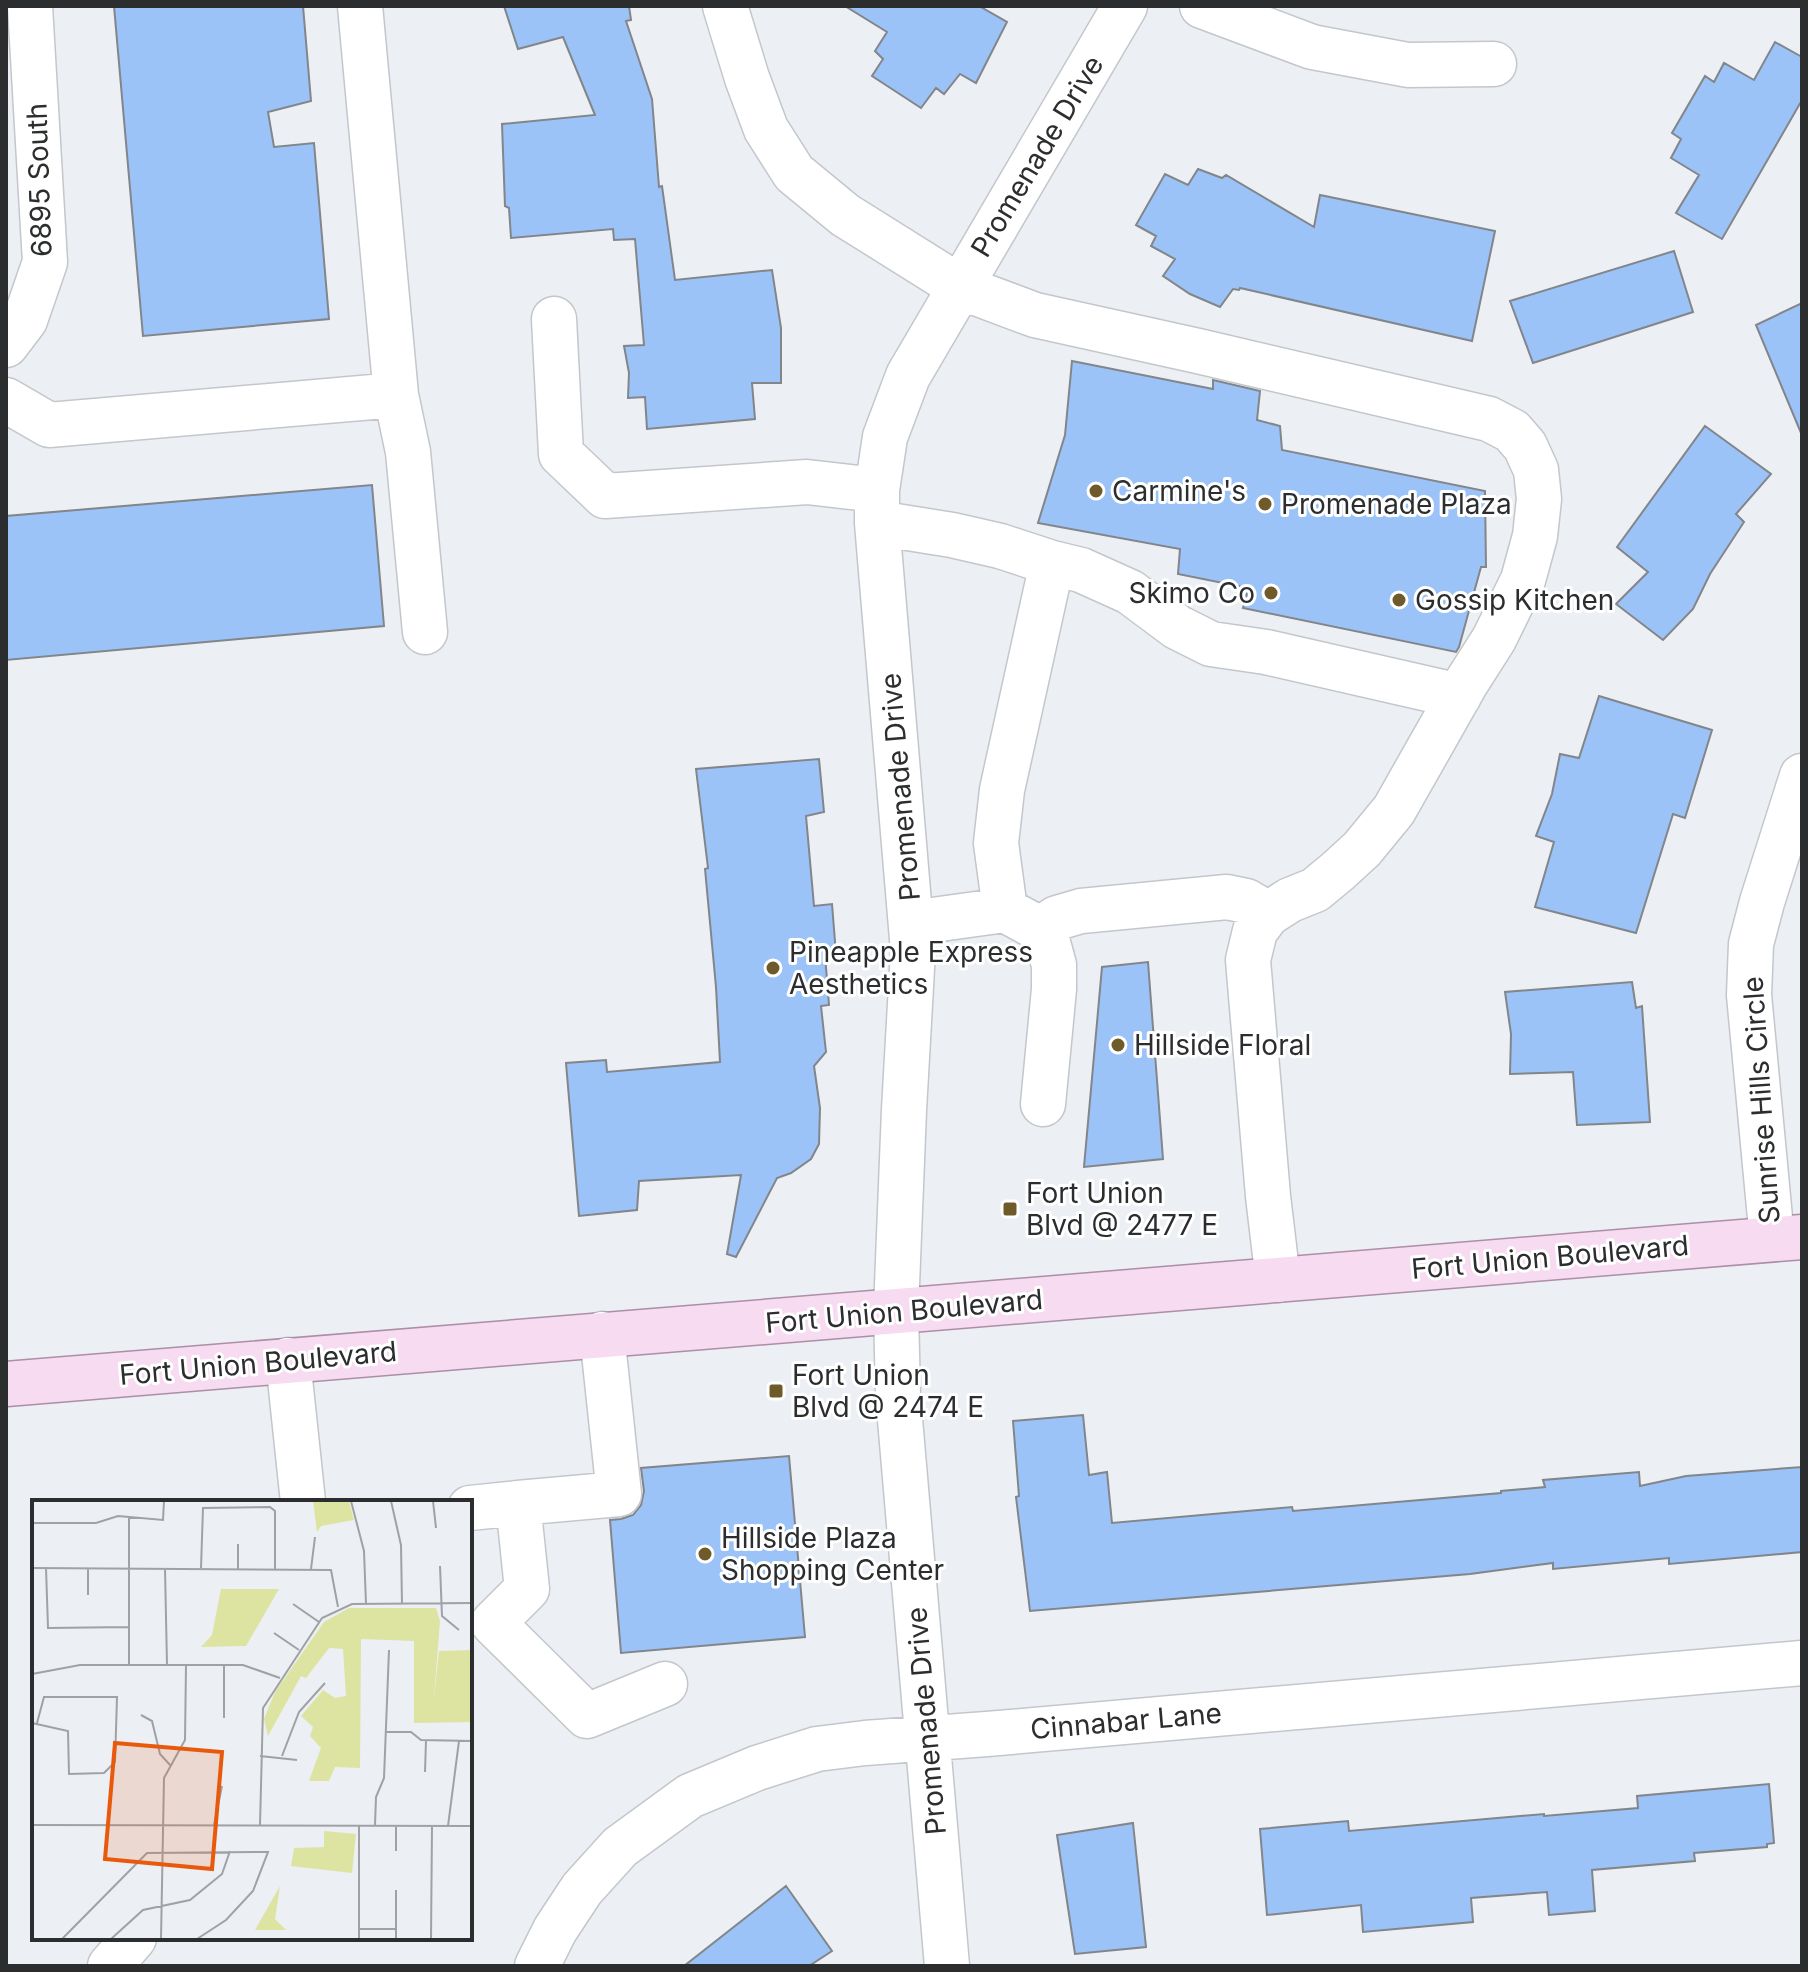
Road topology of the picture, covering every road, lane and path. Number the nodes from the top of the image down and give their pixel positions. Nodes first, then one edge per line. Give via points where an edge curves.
1 (30, 6) edge
2 (360, 6) edge
3 (725, 6) edge
4 (1125, 6) edge
5 (1202, 6) edge
6 (1494, 64) dead end
7 (960, 287) junction
8 (554, 319) dead end
9 (6, 345) edge
10 (396, 395) junction
11 (6, 400) edge
12 (877, 506) junction
13 (1052, 563) junction
14 (425, 632) dead end
15 (1459, 696) junction
16 (1802, 776) edge
17 (1268, 914) junction
18 (1022, 920) junction
19 (911, 923) junction
20 (1043, 1104) dead end
21 (1787, 1238) edge
22 (1278, 1280) junction
23 (896, 1310) junction
24 (602, 1334) junction
25 (288, 1360) junction
26 (6, 1384) edge
27 (303, 1500) edge
28 (518, 1503) junction
29 (472, 1508) edge
30 (482, 1634) edge
31 (1802, 1663) edge
32 (665, 1684) dead end
33 (927, 1737) junction
34 (132, 1940) edge
35 (110, 1966) edge
36 (537, 1966) edge
37 (947, 1966) edge

1 - 9 street, 6895 South via 45,262 25,320
2 - 10 street
3 - 7 street via 766,129 794,173 845,215
4 - 7 street, Promenade Drive
5 - 6 street via 1312,47 1408,65
7 - 12 street, Promenade Drive via 908,376 885,437
7 - 15 street via 1035,315 1489,419 1512,431 1536,470 1535,536 1523,580
8 - 12 street via 561,454 605,496 807,482
10 - 11 street via 49,425
10 - 14 street via 408,452
12 - 13 street via 952,535
12 - 19 street, Promenade Drive
13 - 15 street via 1130,592 1177,627 1211,644
13 - 18 street via 997,819 996,843
15 - 17 street via 1394,810 1362,849 1315,890
16 - 21 street, Sunrise Hills Circle via 1751,944 1749,995
17 - 18 street via 1227,897
17 - 22 street via 1255,931 1248,960
18 - 19 street
18 - 20 street via 1048,943 1054,965
19 - 23 street, Promenade Drive
21 - 22 main road, Fort Union Boulevard
22 - 23 main road, Fort Union Boulevard
23 - 24 main road, Fort Union Boulevard
23 - 33 street, Promenade Drive via 899,1410
24 - 25 main road, Fort Union Boulevard
24 - 28 street via 619,1494
25 - 26 main road, Fort Union Boulevard
25 - 27 street
28 - 29 street
28 - 30 street via 527,1589
30 - 32 street via 587,1716
31 - 33 street, Cinnabar Lane
33 - 36 street, Cinnabar Lane via 817,1749 690,1796 620,1847 582,1889
33 - 37 street, Promenade Drive
34 - 35 street

